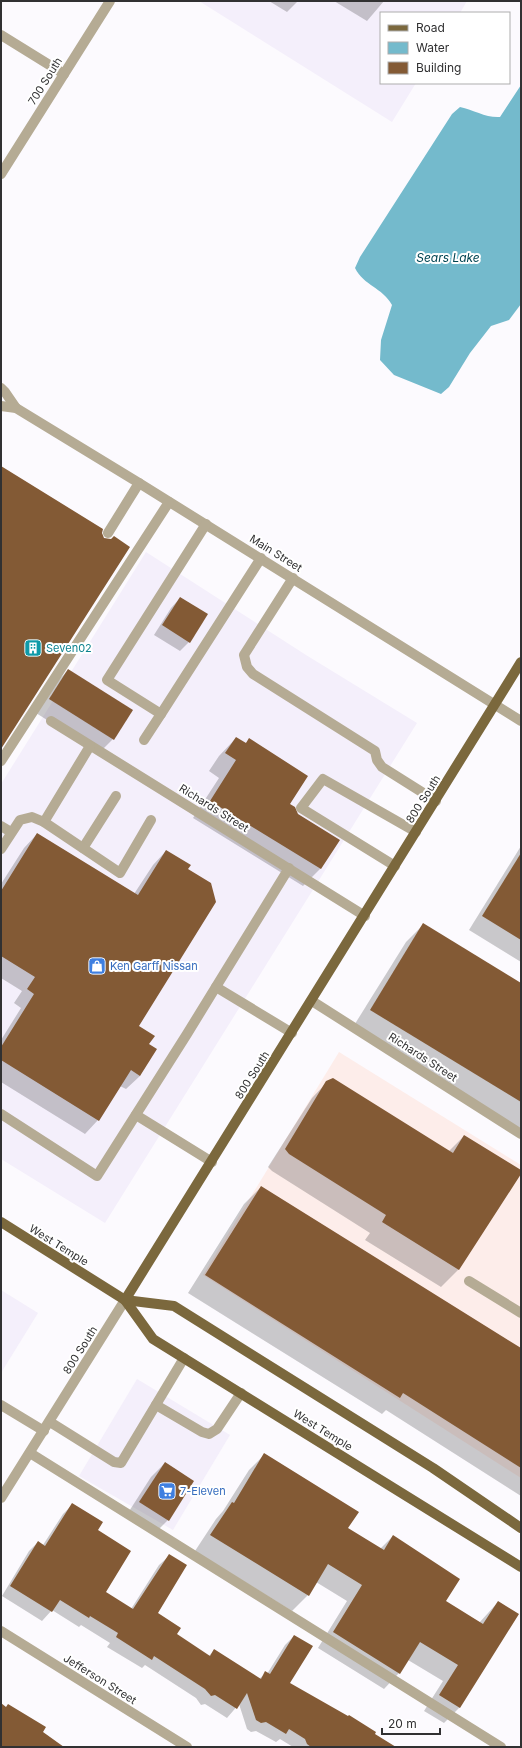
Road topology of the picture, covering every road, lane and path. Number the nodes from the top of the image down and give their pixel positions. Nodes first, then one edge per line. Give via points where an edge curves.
1 (110, 1) edge
2 (1, 35) edge
3 (64, 74) junction
4 (1, 174) edge
5 (1, 388) edge
6 (1, 406) edge
7 (16, 408) junction
8 (139, 483) junction
9 (169, 502) junction
10 (206, 524) junction
11 (108, 532) dead end
12 (261, 558) junction
13 (293, 578) junction
14 (521, 662) edge
15 (495, 704) junction
16 (161, 714) junction
17 (51, 721) dead end
18 (521, 721) edge
19 (144, 740) dead end
20 (90, 746) junction
21 (1, 761) edge
22 (116, 796) dead end
23 (436, 801) junction
24 (151, 820) dead end
25 (44, 822) junction
26 (1, 826) edge
27 (11, 832) junction
28 (416, 832) junction
29 (83, 848) junction
30 (1, 849) edge
31 (395, 866) junction
32 (288, 868) junction
33 (365, 916) junction
34 (216, 987) junction
35 (312, 1001) junction
36 (292, 1033) junction
37 (1, 1114) edge
38 (136, 1115) junction
39 (521, 1134) edge
40 (212, 1162) junction
41 (1, 1222) edge
42 (468, 1281) dead end
43 (125, 1300) junction
44 (521, 1313) edge
45 (184, 1358) junction
46 (241, 1393) junction
47 (1, 1405) edge
48 (156, 1405) junction
49 (50, 1422) junction
50 (44, 1431) junction
51 (30, 1453) junction
52 (1, 1498) edge
53 (521, 1528) edge
54 (521, 1568) edge
55 (1, 1631) edge
56 (187, 1747) edge
57 (501, 1747) edge

1 - 3 street, 700 South
2 - 3 street
3 - 4 street, 700 South
5 - 7 street, Main Street
6 - 7 street, Main Street
7 - 8 street, Main Street
8 - 9 street, Main Street
8 - 11 street
9 - 10 street, Main Street
9 - 21 street
10 - 12 street, Main Street
10 - 16 street via 107,680
12 - 13 street, Main Street
12 - 16 street
13 - 15 street, Main Street
13 - 23 street via 244,655 247,667 253,674 375,751 382,767
14 - 15 main road, 800 South
15 - 18 street, Main Street
15 - 23 main road, 800 South
16 - 19 street
17 - 20 street, Richards Street
20 - 25 street
20 - 32 street, Richards Street
22 - 29 street
23 - 28 main road, 800 South
24 - 29 street via 120,873
25 - 27 street via 32,817 20,820
25 - 29 street
26 - 27 street
27 - 30 street
28 - 31 main road, 800 South
28 - 31 street via 323,779 301,808
31 - 33 main road, 800 South
32 - 33 street, Richards Street
32 - 34 street
33 - 35 main road, 800 South
34 - 36 street
34 - 38 street
35 - 36 main road, 800 South
35 - 39 street, Richards Street
36 - 40 main road, 800 South
37 - 38 street via 97,1176
38 - 40 street
40 - 43 main road, 800 South
41 - 43 main road, West Temple
42 - 44 street
43 - 45 main road, West Temple via 153,1340
43 - 49 street, 800 South
43 - 53 main road, West Temple via 174,1306 433,1468
45 - 46 main road, West Temple
45 - 48 street
46 - 48 street via 217,1429 209,1434
46 - 54 main road, West Temple
47 - 50 street
48 - 49 street via 121,1463 114,1462
49 - 50 street, 800 South
50 - 51 street, 800 South
51 - 52 street, 800 South
51 - 57 street
55 - 56 street, Jefferson Street

